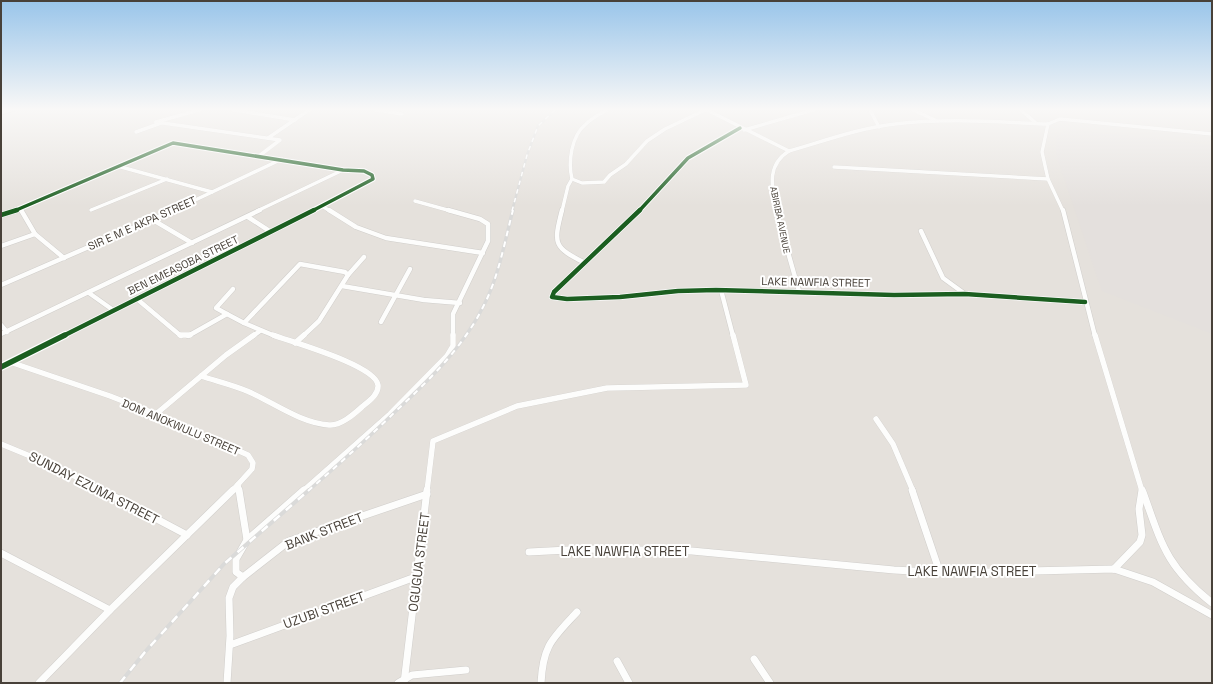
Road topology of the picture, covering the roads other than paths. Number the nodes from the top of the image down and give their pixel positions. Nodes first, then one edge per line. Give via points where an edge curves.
1 (277, 142) edge
2 (575, 142) edge
3 (646, 142) edge
4 (716, 142) edge
5 (770, 142) edge
6 (823, 142) edge
7 (1044, 142) edge
8 (789, 151) junction
9 (259, 156) junction
10 (282, 159) junction
11 (121, 167) junction
12 (834, 168) dead end
13 (343, 170) junction
14 (572, 178) junction
15 (167, 179) junction
16 (1048, 179) junction
17 (212, 192) junction
18 (415, 201) dead end
19 (322, 206) junction
20 (20, 210) junction
21 (91, 210) dead end
22 (1, 215) edge
23 (248, 217) junction
24 (153, 220) junction
25 (921, 231) dead end
26 (271, 232) junction
27 (35, 234) junction
28 (192, 243) junction
29 (1, 246) edge
30 (483, 253) junction
31 (364, 257) dead end
32 (64, 258) junction
33 (585, 263) junction
34 (410, 269) dead end
35 (348, 275) junction
36 (1, 285) edge
37 (342, 286) junction
38 (233, 289) dead end
39 (721, 290) junction
40 (799, 291) junction
41 (89, 293) junction
42 (965, 294) junction
43 (397, 296) junction
44 (137, 299) junction
45 (1085, 302) junction
46 (460, 303) junction
47 (113, 310) junction
48 (227, 314) junction
49 (381, 322) dead end
50 (244, 323) junction
51 (1, 325) edge
52 (260, 331) junction
53 (7, 332) junction
54 (1, 334) edge
55 (295, 343) junction
56 (10, 362) junction
57 (1, 367) edge
58 (201, 376) junction
59 (156, 414) junction
60 (876, 419) dead end
61 (1, 444) edge
62 (238, 485) junction
63 (1142, 491) junction
64 (427, 494) junction
65 (187, 534) junction
66 (247, 540) junction
67 (529, 552) dead end
68 (1, 553) edge
69 (1114, 569) junction
70 (940, 573) junction
71 (418, 576) junction
72 (243, 577) junction
73 (1212, 603) edge
74 (110, 610) junction
75 (578, 612) dead end
76 (1212, 615) edge
77 (230, 645) junction
78 (754, 659) dead end
79 (617, 660) dead end
80 (466, 670) dead end
81 (402, 682) edge
82 (39, 683) edge
83 (227, 683) edge
84 (541, 683) edge
85 (629, 683) edge
86 (770, 683) edge

1 - 9 street
2 - 14 street via 569,165
3 - 14 street via 626,164 604,182 582,183
4 - 33 street via 688,158 650,201
5 - 8 street
6 - 8 street
7 - 16 street via 1042,152
8 - 40 street, ABIRIBA AVENUE via 773,169 772,189 785,250
9 - 10 street
9 - 11 street via 173,143
10 - 13 street
10 - 17 street, SIR E M E AKPA STREET
11 - 15 street
11 - 20 street
12 - 16 street
13 - 19 street, BEN EMEASOBA STREET via 370,173 372,179
13 - 23 street
14 - 33 street via 558,225 557,242 562,252
15 - 17 street
15 - 21 street
16 - 45 street via 1064,213
17 - 24 street, SIR E M E AKPA STREET
18 - 30 street via 480,219 488,224 488,241
19 - 26 street, BEN EMEASOBA STREET
19 - 30 street via 356,227 386,238
20 - 22 street
20 - 27 street
23 - 26 street
23 - 28 street
24 - 28 street
24 - 32 street, SIR E M E AKPA STREET
25 - 42 street via 943,278
26 - 44 street, BEN EMEASOBA STREET
27 - 29 street
27 - 32 street
28 - 41 street
30 - 46 street
31 - 35 street
32 - 36 street, SIR E M E AKPA STREET
33 - 39 street, LAKE NAWFIA STREET via 554,292 554,298 636,297 678,291
34 - 43 street
35 - 37 street
35 - 50 street via 345,272 300,264
37 - 43 street
37 - 55 street via 319,321
38 - 48 street via 216,308
39 - 40 street, LAKE NAWFIA STREET
39 - 64 street, OGUGUA STREET via 746,385 607,388 517,406 433,440
40 - 42 street, LAKE NAWFIA STREET
41 - 47 street
41 - 53 street
42 - 45 street, LAKE NAWFIA STREET
43 - 46 street
43 - 49 street
44 - 47 street, BEN EMEASOBA STREET
44 - 48 street via 181,336 188,336
45 - 63 street
46 - 66 street via 453,314 453,346 447,356 363,439
47 - 56 street, BEN EMEASOBA STREET
48 - 50 street
50 - 52 street
51 - 53 street
52 - 55 street
52 - 58 street
53 - 54 street
55 - 58 street via 355,364 376,380 379,387 377,393 342,421 326,425 308,420 247,391
56 - 57 street, BEN EMEASOBA STREET
56 - 59 street, DOM ANOKWULU STREET
58 - 59 street
59 - 62 street, DOM ANOKWULU STREET via 248,456 253,463 252,469
60 - 70 street via 893,444 906,473 930,536
61 - 65 street, SUNDAY EZUMA STREET via 59,468
62 - 65 street
62 - 66 street
63 - 69 street via 1139,509 1142,535 1140,542
63 - 73 street via 1170,560
64 - 71 street, OGUGUA STREET
64 - 72 street, BANK STREET via 289,541
65 - 74 street
66 - 72 street via 236,559 236,572
67 - 70 street, LAKE NAWFIA STREET via 587,549 692,551
68 - 74 street
69 - 70 street, LAKE NAWFIA STREET
69 - 76 street, LAKE NAWFIA STREET via 1158,585
71 - 77 street, UZUBI STREET
71 - 81 street, OGUGUA STREET
72 - 77 street, BANK STREET via 233,587 229,598
74 - 82 street
75 - 84 street via 551,640 542,662
77 - 83 street, BANK STREET
78 - 86 street
79 - 85 street
80 - 81 street via 412,675

